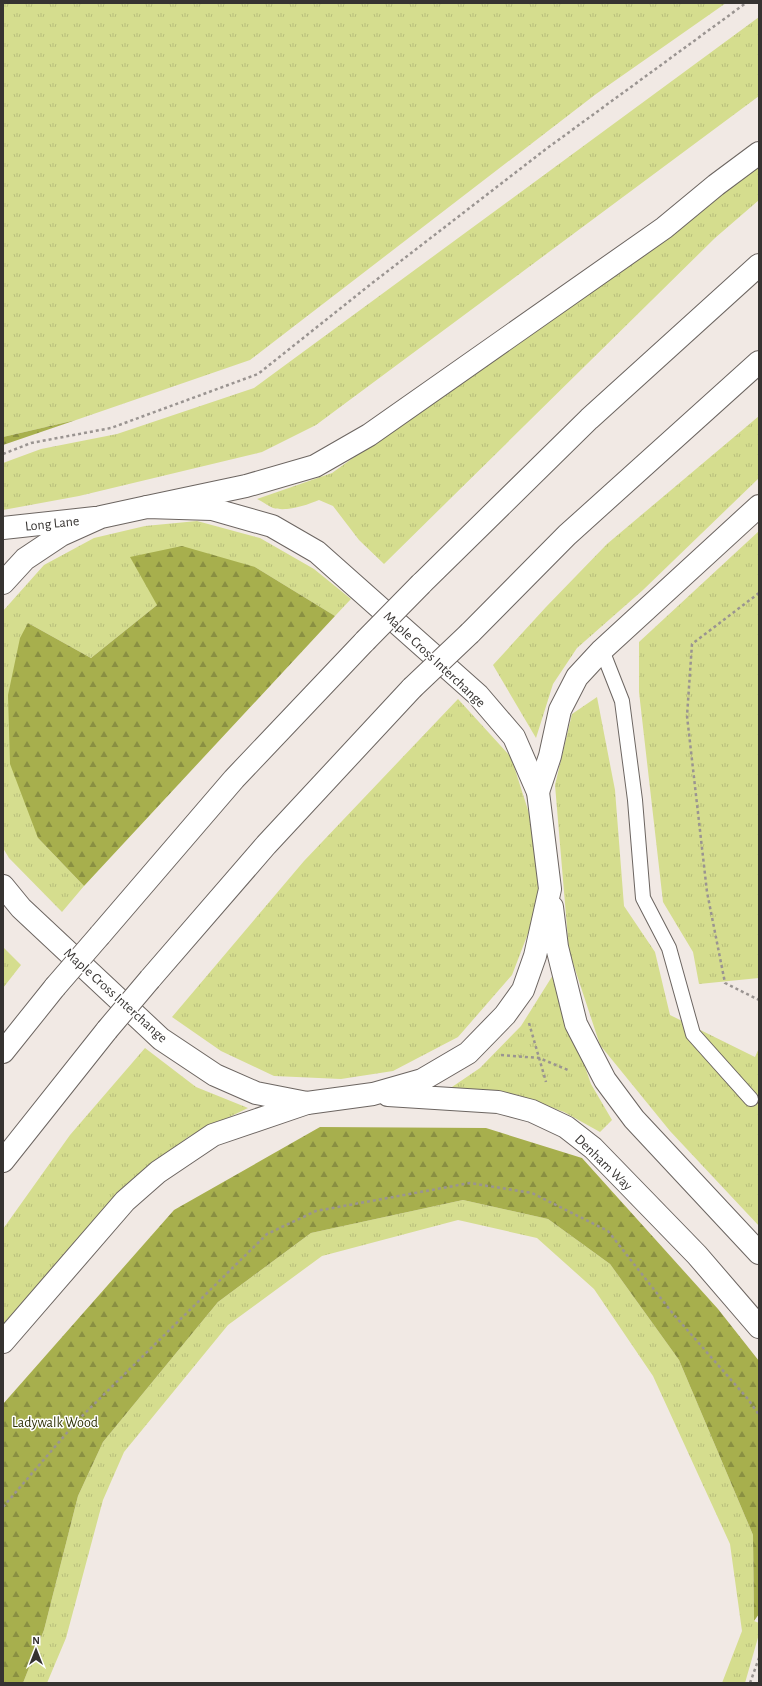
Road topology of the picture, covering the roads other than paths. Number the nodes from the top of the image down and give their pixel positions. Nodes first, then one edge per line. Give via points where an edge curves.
1 (759, 153) edge
2 (759, 265) edge
3 (759, 362) edge
4 (759, 506) edge
5 (147, 507) junction
6 (101, 517) junction
7 (3, 528) edge
8 (3, 583) edge
9 (602, 650) junction
10 (538, 792) junction
11 (3, 886) edge
12 (550, 889) junction
13 (3, 1052) edge
14 (373, 1094) junction
15 (751, 1099) dead end
16 (307, 1103) junction
17 (3, 1161) edge
18 (759, 1253) edge
19 (759, 1327) edge
20 (3, 1342) edge

1 - 5 main road via 664,228 446,382 362,439 316,466 246,486
2 - 13 main road, bridge via 589,419 365,641 234,779 55,986
3 - 17 main road, bridge via 567,535 412,688 266,845 150,979
4 - 9 main road
5 - 6 main road, Maple Cross Interchange
5 - 10 main road, Maple Cross Interchange via 212,509 272,526 317,552 478,695 514,737
6 - 7 main road, Long Lane
6 - 8 main road, Maple Cross Interchange via 61,535 24,559
9 - 10 main road via 577,677 560,710 550,756
9 - 15 lane via 622,701 635,800 642,898 669,948 693,1034
10 - 12 main road, Maple Cross Interchange
11 - 16 main road, Maple Cross Interchange via 21,908 161,1039 215,1075 249,1090
12 - 14 main road, Maple Cross Interchange via 535,956 523,990 505,1015 468,1053 422,1080
12 - 18 main road via 557,947 576,1024 605,1080 634,1119
14 - 16 main road, Maple Cross Interchange
14 - 19 main road, Denham Way via 498,1102 532,1111 566,1127 593,1148 691,1250
16 - 20 main road via 213,1135 158,1172 125,1201

